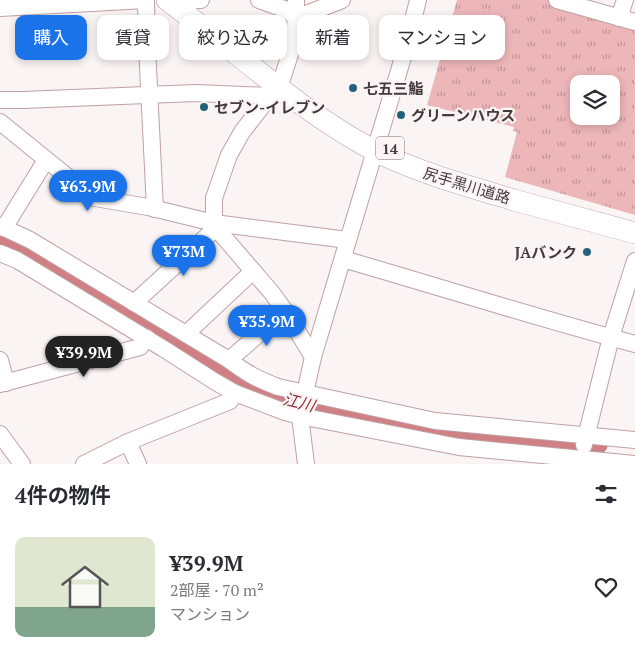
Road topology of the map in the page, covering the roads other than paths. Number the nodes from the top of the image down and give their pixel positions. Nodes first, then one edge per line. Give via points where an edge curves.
1 (146, 0) edge
2 (259, 0) edge
3 (296, 0) edge
4 (342, 0) edge
5 (418, 0) edge
6 (557, 0) edge
7 (625, 0) edge
8 (184, 1) edge
9 (0, 8) edge
10 (296, 18) junction
11 (627, 20) edge
12 (277, 88) junction
13 (150, 96) junction
14 (0, 100) edge
15 (0, 122) edge
16 (376, 146) junction
17 (46, 160) junction
18 (155, 209) junction
19 (215, 225) junction
20 (635, 225) edge
21 (2, 227) edge
22 (635, 233) edge
23 (348, 240) junction
24 (0, 253) edge
25 (343, 260) junction
26 (635, 261) edge
27 (253, 271) junction
28 (134, 303) junction
29 (285, 311) junction
30 (186, 334) junction
31 (146, 338) junction
32 (611, 338) junction
33 (635, 344) edge
34 (313, 357) junction
35 (0, 360) edge
36 (229, 360) junction
37 (3, 384) edge
38 (235, 393) junction
39 (303, 404) junction
40 (0, 434) edge
41 (586, 435) junction
42 (635, 440) edge
43 (128, 442) junction
44 (581, 461) edge
45 (22, 464) edge
46 (84, 464) edge
47 (138, 464) edge
48 (306, 464) edge
49 (635, 464) edge

1 - 9 street
1 - 13 street
2 - 10 street via 288,10
3 - 10 street
4 - 10 street
5 - 16 street
6 - 11 street
7 - 11 street
8 - 12 main road, 尻手黒川道路 / 14
10 - 12 street via 293,45
12 - 13 street
12 - 16 main road, 尻手黒川道路 / 14 via 330,125
12 - 19 street via 242,132 229,155 214,198
13 - 14 street
13 - 18 street
15 - 17 street
16 - 20 main road, 尻手黒川道路 / 14 via 455,174
16 - 22 main road, 尻手黒川道路 / 14 via 424,172 455,183
16 - 23 street
17 - 18 street via 95,198
17 - 21 street
18 - 19 street
19 - 23 street
19 - 27 street
19 - 28 street
21 - 28 street via 30,240
23 - 25 street
24 - 31 street via 17,260
25 - 32 street
25 - 34 street
26 - 32 street
27 - 29 street
27 - 30 street
28 - 30 street
29 - 34 street
29 - 36 street
30 - 36 street
31 - 37 street via 140,347
31 - 38 street
32 - 33 street
32 - 41 street
34 - 39 street
35 - 37 street
36 - 39 street
38 - 39 street via 285,412
38 - 43 street via 230,400
39 - 41 street via 435,421
39 - 44 street via 459,447
39 - 48 street
40 - 45 street
41 - 42 street
41 - 44 street
43 - 46 street
43 - 47 street
44 - 49 street

